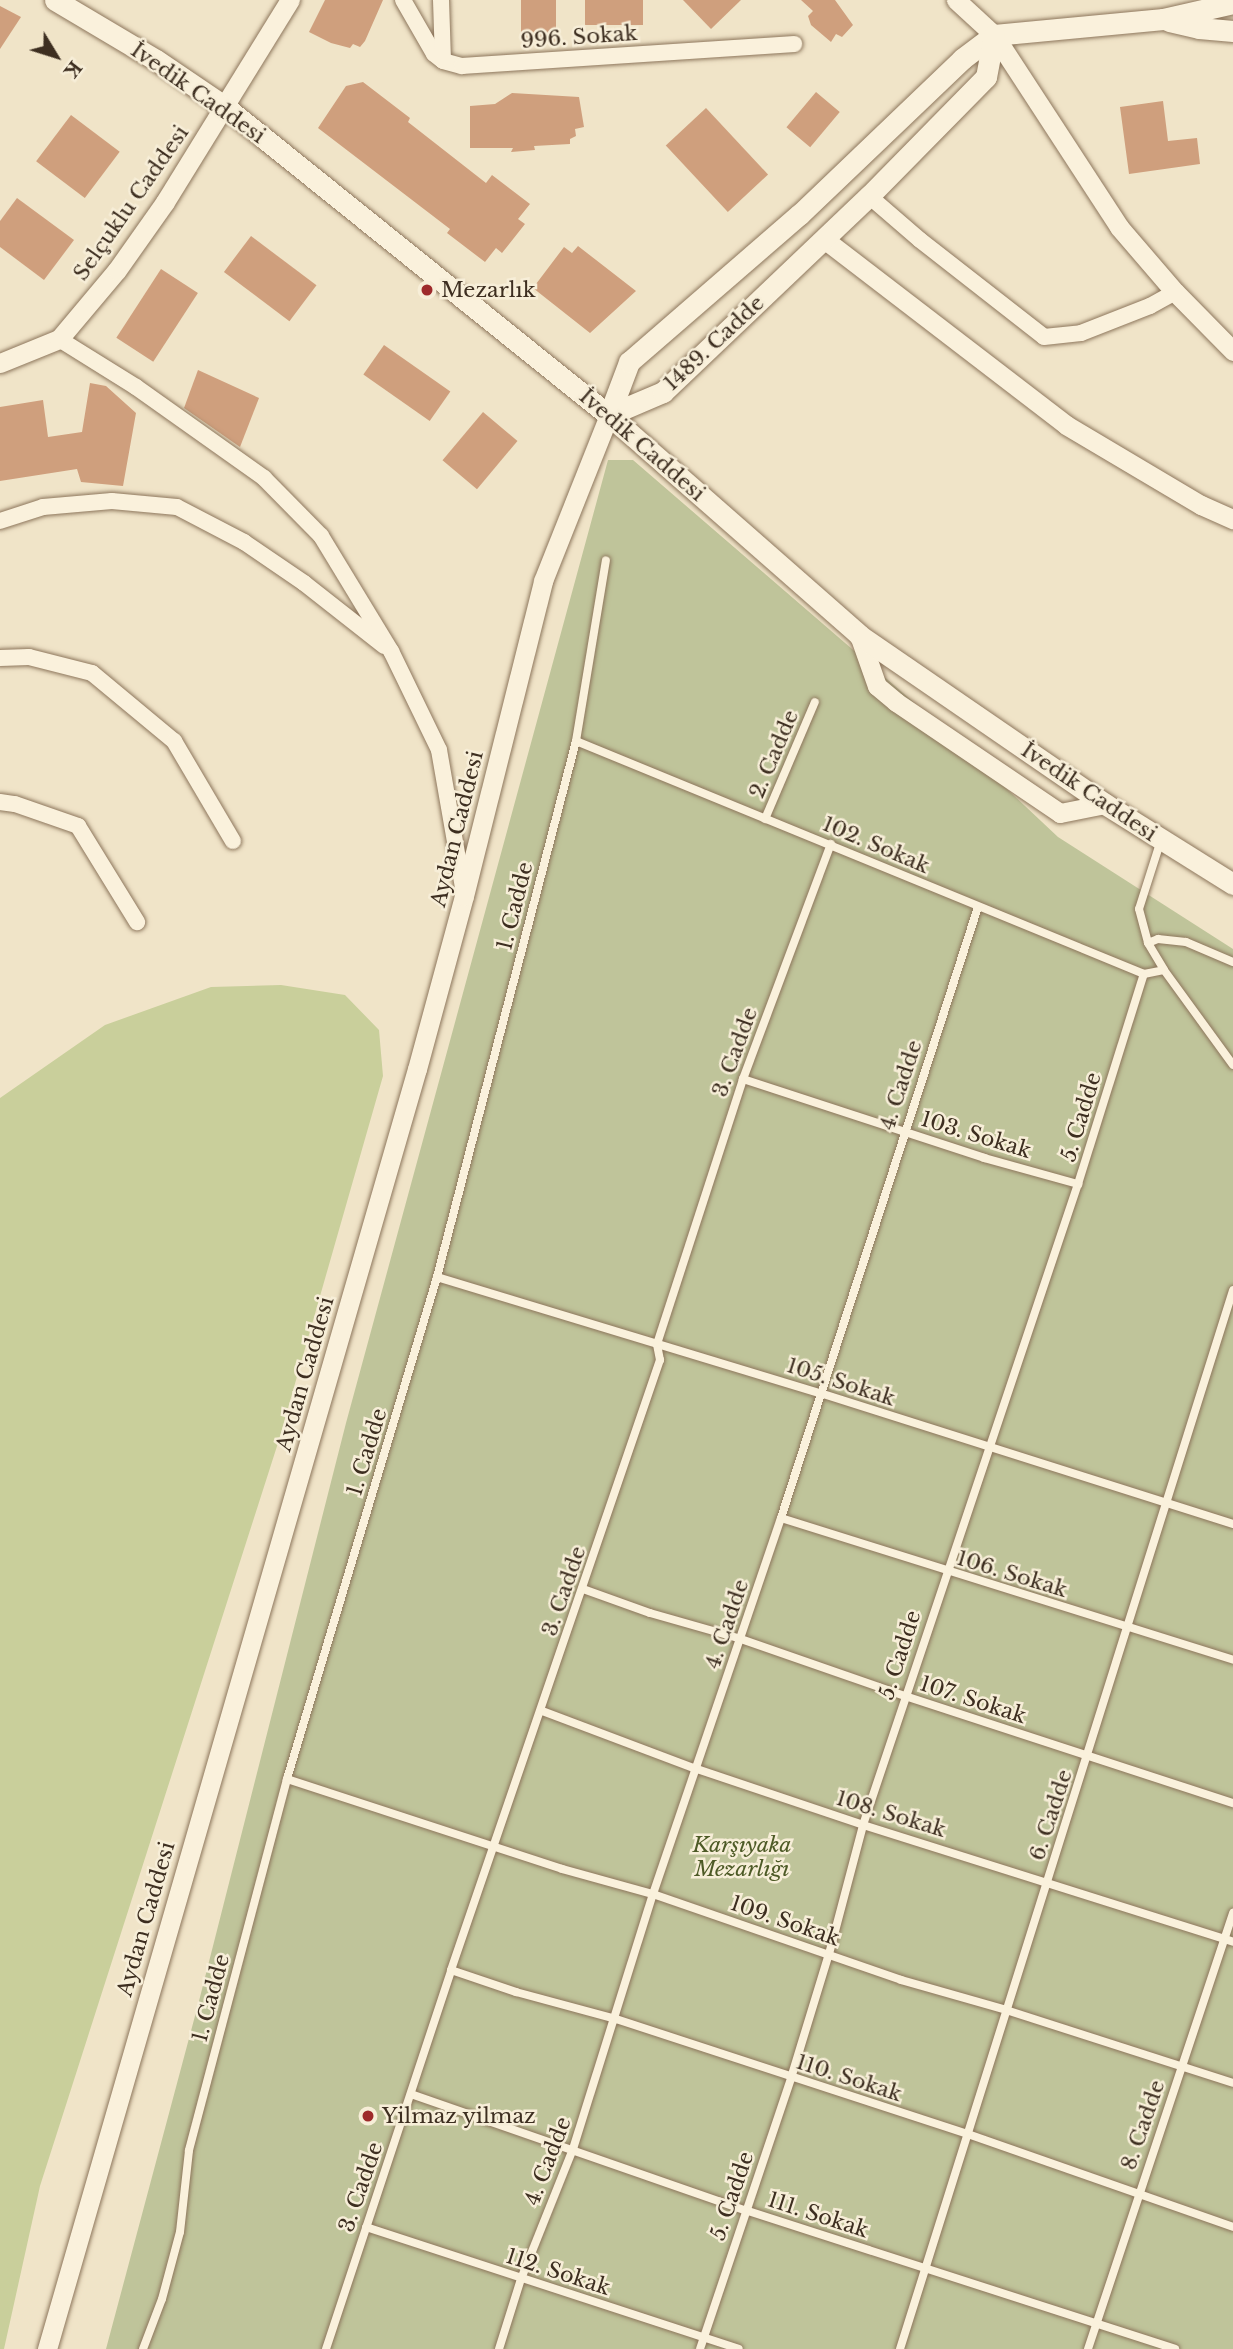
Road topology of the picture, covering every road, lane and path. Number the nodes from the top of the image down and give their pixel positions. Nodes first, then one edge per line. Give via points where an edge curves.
1 (55, 0) edge
2 (290, 0) edge
3 (403, 0) edge
4 (441, 0) edge
5 (957, 0) edge
6 (1233, 3) edge
7 (1163, 19) junction
8 (1233, 32) edge
9 (994, 35) junction
10 (794, 44) dead end
11 (443, 61) junction
12 (224, 106) junction
13 (869, 196) junction
14 (799, 215) junction
15 (824, 239) junction
16 (1175, 292) junction
17 (59, 340) junction
18 (1233, 351) edge
19 (0, 363) edge
20 (609, 415) junction
21 (1233, 519) edge
22 (0, 521) edge
23 (606, 560) dead end
24 (859, 635) junction
25 (391, 652) junction
26 (0, 658) edge
27 (815, 702) dead end
28 (576, 741) junction
29 (0, 802) edge
30 (1105, 804) junction
31 (765, 819) junction
32 (1161, 839) junction
33 (233, 841) dead end
34 (831, 845) junction
35 (1233, 884) edge
36 (464, 896) junction
37 (978, 907) junction
38 (137, 922) dead end
39 (1148, 943) junction
40 (1233, 962) edge
41 (1164, 970) junction
42 (1144, 974) junction
43 (1233, 1065) edge
44 (743, 1079) junction
45 (904, 1131) junction
46 (1078, 1184) junction
47 (438, 1277) junction
48 (1233, 1290) edge
49 (657, 1343) junction
50 (820, 1393) junction
51 (989, 1449) junction
52 (1168, 1504) junction
53 (781, 1518) junction
54 (1233, 1524) edge
55 (946, 1572) junction
56 (583, 1589) junction
57 (1126, 1628) junction
58 (741, 1639) junction
59 (1233, 1660) edge
60 (905, 1696) junction
61 (542, 1711) junction
62 (1088, 1757) junction
63 (694, 1768) junction
64 (287, 1779) junction
65 (1233, 1803) edge
66 (863, 1825) junction
67 (495, 1847) junction
68 (1048, 1881) junction
69 (653, 1894) junction
70 (1233, 1912) edge
71 (1229, 1940) edge
72 (829, 1954) junction
73 (451, 1970) junction
74 (1006, 2010) junction
75 (615, 2019) junction
76 (1182, 2066) junction
77 (791, 2078) junction
78 (1233, 2082) edge
79 (411, 2094) junction
80 (968, 2134) junction
81 (573, 2149) junction
82 (1137, 2195) junction
83 (745, 2210) junction
84 (366, 2227) junction
85 (1233, 2227) edge
86 (926, 2268) junction
87 (522, 2279) junction
88 (1097, 2325) junction
89 (704, 2338) junction
90 (47, 2349) edge
91 (143, 2349) edge
92 (326, 2349) edge
93 (499, 2349) edge
94 (699, 2349) edge
95 (739, 2349) edge
96 (900, 2349) edge
97 (1088, 2349) edge
98 (1175, 2349) edge

1 - 12 main road, İvedik Caddesi
2 - 12 street, Selçuklu Caddesi
3 - 11 street via 426,44
4 - 11 street
5 - 9 street
6 - 7 main road
7 - 8 main road
7 - 9 main road
9 - 13 main road, 1489. Cadde via 986,77
9 - 14 main road, 1489. Cadde via 962,59
9 - 16 street via 1119,227
10 - 11 street, 996. Sokak via 461,66
12 - 17 street, Selçuklu Caddesi via 124,261
12 - 20 main road, İvedik Caddesi
13 - 15 main road, 1489. Cadde
13 - 16 street via 1044,337 1081,333
14 - 15 main road
14 - 20 main road, 1489. Cadde via 629,362
15 - 20 main road, 1489. Cadde via 663,392
15 - 21 street via 1066,425
16 - 18 street
17 - 19 street, Selçuklu Caddesi
17 - 25 street via 136,387 264,478 321,536
20 - 24 main road, İvedik Caddesi
20 - 36 street, Aydan Caddesi via 543,580
22 - 25 street via 43,507 112,502 177,507 244,542
23 - 28 lane, 1. Cadde
24 - 30 main road, İvedik Caddesi
24 - 30 street via 877,686 896,702 1060,813
25 - 36 street via 439,750
26 - 33 street via 29,657 92,673 174,741
27 - 31 lane, 2. Cadde
28 - 31 lane, 102. Sokak
28 - 47 lane, 1. Cadde
29 - 38 street via 78,826
30 - 32 main road, İvedik Caddesi
31 - 34 lane, 102. Sokak
32 - 35 main road, İvedik Caddesi
32 - 39 lane via 1139,909
34 - 37 lane, 102. Sokak
34 - 44 lane, 3. Cadde
36 - 90 street, Aydan Caddesi
37 - 42 lane, 102. Sokak
37 - 45 lane, 4. Cadde
39 - 40 lane via 1158,939 1186,942
39 - 41 lane
41 - 42 lane
41 - 43 lane
42 - 46 lane, 5. Cadde
44 - 45 lane, 103. Sokak
44 - 49 lane, 3. Cadde
45 - 46 lane, 103. Sokak
45 - 50 lane, 4. Cadde
46 - 51 lane, 5. Cadde
47 - 49 lane, 105. Sokak
47 - 64 lane, 1. Cadde
48 - 52 lane, 6. Cadde
49 - 50 lane, 105. Sokak
49 - 56 lane, 3. Cadde via 660,1360
50 - 51 lane, 105. Sokak
50 - 53 lane, 4. Cadde
51 - 52 lane, 105. Sokak
51 - 55 lane, 5. Cadde
52 - 54 lane, 105. Sokak
52 - 57 lane, 6. Cadde
53 - 55 lane, 106. Sokak
53 - 58 lane, 4. Cadde
55 - 57 lane, 106. Sokak
55 - 60 lane, 5. Cadde
56 - 58 lane, 107. Sokak
56 - 61 lane, 3. Cadde
57 - 59 lane, 106. Sokak
57 - 62 lane, 6. Cadde
58 - 60 lane, 107. Sokak
58 - 63 lane, 4. Cadde
60 - 62 lane, 107. Sokak
60 - 66 lane, 5. Cadde
61 - 63 lane, 108. Sokak
61 - 67 lane, 3. Cadde
62 - 65 lane, 107. Sokak
62 - 68 lane, 6. Cadde
63 - 66 lane, 108. Sokak
63 - 69 lane, 4. Cadde
64 - 67 lane, 109. Sokak
64 - 91 lane, 1. Cadde via 189,2150 180,2232
66 - 68 lane, 108. Sokak
66 - 72 lane, 5. Cadde
67 - 69 lane, 109. Sokak
67 - 73 lane, 3. Cadde
68 - 71 lane, 108. Sokak
68 - 74 lane, 6. Cadde
69 - 72 lane, 109. Sokak
69 - 75 lane, 4. Cadde
70 - 71 lane, 8. Cadde
71 - 76 lane, 8. Cadde
72 - 74 lane, 109. Sokak
72 - 77 lane, 5. Cadde
73 - 75 lane, 110. Sokak
73 - 79 lane, 3. Cadde
74 - 76 lane, 109. Sokak
74 - 80 lane, 6. Cadde
75 - 77 lane, 110. Sokak
75 - 81 lane, 4. Cadde
76 - 78 lane, 109. Sokak
76 - 82 lane, 8. Cadde
77 - 80 lane, 110. Sokak
77 - 83 lane, 5. Cadde
79 - 81 lane, 111. Sokak
79 - 84 lane, 3. Cadde
80 - 82 lane, 110. Sokak
80 - 86 lane, 6. Cadde
81 - 83 lane, 111. Sokak
81 - 87 lane, 4. Cadde
82 - 85 lane, 110. Sokak
82 - 88 lane, 8. Cadde
83 - 86 lane, 111. Sokak
83 - 89 lane, 5. Cadde
84 - 87 lane, 112. Sokak
84 - 92 lane, 3. Cadde
86 - 88 lane, 111. Sokak
86 - 96 lane, 6. Cadde
87 - 89 lane, 112. Sokak
87 - 93 lane, 4. Cadde
88 - 97 lane, 8. Cadde
88 - 98 lane, 111. Sokak
89 - 94 lane, 5. Cadde
89 - 95 lane, 112. Sokak

